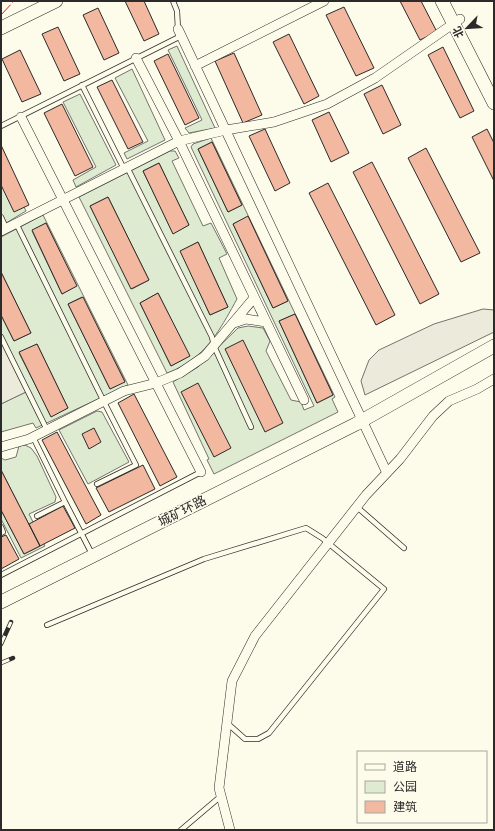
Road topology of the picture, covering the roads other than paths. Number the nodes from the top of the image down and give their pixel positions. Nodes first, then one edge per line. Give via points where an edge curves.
1 (56, 1) edge
2 (173, 1) edge
3 (324, 1) edge
4 (442, 1) edge
5 (451, 1) edge
6 (457, 21) junction
7 (1, 28) edge
8 (179, 32) junction
9 (136, 58) junction
10 (195, 66) junction
11 (82, 85) junction
12 (494, 85) edge
13 (494, 103) edge
14 (21, 117) junction
15 (1, 126) edge
16 (226, 130) junction
17 (179, 141) junction
18 (126, 168) junction
19 (63, 200) junction
20 (1, 217) edge
21 (16, 223) junction
22 (4, 230) edge
23 (254, 298) junction
24 (266, 322) junction
25 (234, 323) junction
26 (1, 337) edge
27 (214, 346) junction
28 (494, 346) edge
29 (494, 380) edge
30 (156, 383) junction
31 (304, 400) dead end
32 (104, 402) junction
33 (362, 419) junction
34 (251, 428) dead end
35 (47, 430) junction
36 (33, 437) junction
37 (1, 447) edge
38 (201, 472) joint
39 (387, 473) junction
40 (97, 484) dead end
41 (65, 502) junction
42 (356, 507) junction
43 (37, 516) dead end
44 (1, 527) edge
45 (1, 533) edge
46 (82, 533) junction
47 (328, 543) junction
48 (404, 548) dead end
49 (93, 556) junction
50 (1, 574) edge
51 (1, 602) edge
52 (46, 624) dead end
53 (227, 723) junction
54 (221, 796) junction
55 (181, 830) edge
56 (230, 830) edge

1 - 7 street
2 - 8 lane via 177,11
3 - 10 street
4 - 6 street
5 - 6 street
6 - 12 street
6 - 13 street
6 - 16 street via 375,78 327,104 274,122
8 - 9 lane
8 - 10 street
9 - 11 lane
9 - 17 street
10 - 16 street
11 - 14 lane
11 - 18 lane
14 - 15 lane
14 - 19 street
16 - 17 street
16 - 33 street
17 - 18 street
17 - 23 street
18 - 19 street
18 - 27 lane via 209,331
19 - 21 street
19 - 30 street
20 - 22 lane
21 - 22 street
21 - 32 lane
23 - 24 street
23 - 25 street
24 - 25 street via 246,320
24 - 31 street
25 - 27 street
26 - 35 lane
27 - 30 street via 205,356 180,373
27 - 34 lane
28 - 33 street, 城矿环路
29 - 39 street via 448,401
30 - 32 street via 124,391
30 - 38 street
32 - 35 street
32 - 40 lane via 136,465
33 - 39 street
33 - 49 street, 城矿环路
35 - 36 street
36 - 37 street
36 - 41 lane
38 - 46 lane
39 - 42 street
41 - 43 lane
41 - 46 lane
42 - 47 street
42 - 48 lane
44 - 45 lane
46 - 49 lane
46 - 50 lane
47 - 52 lane via 306,528 204,559
47 - 53 street via 255,636 232,681
47 - 53 lane via 384,589 269,733 258,739 245,739
49 - 51 street, 城矿环路
53 - 54 street via 219,788
54 - 55 lane
54 - 56 street

